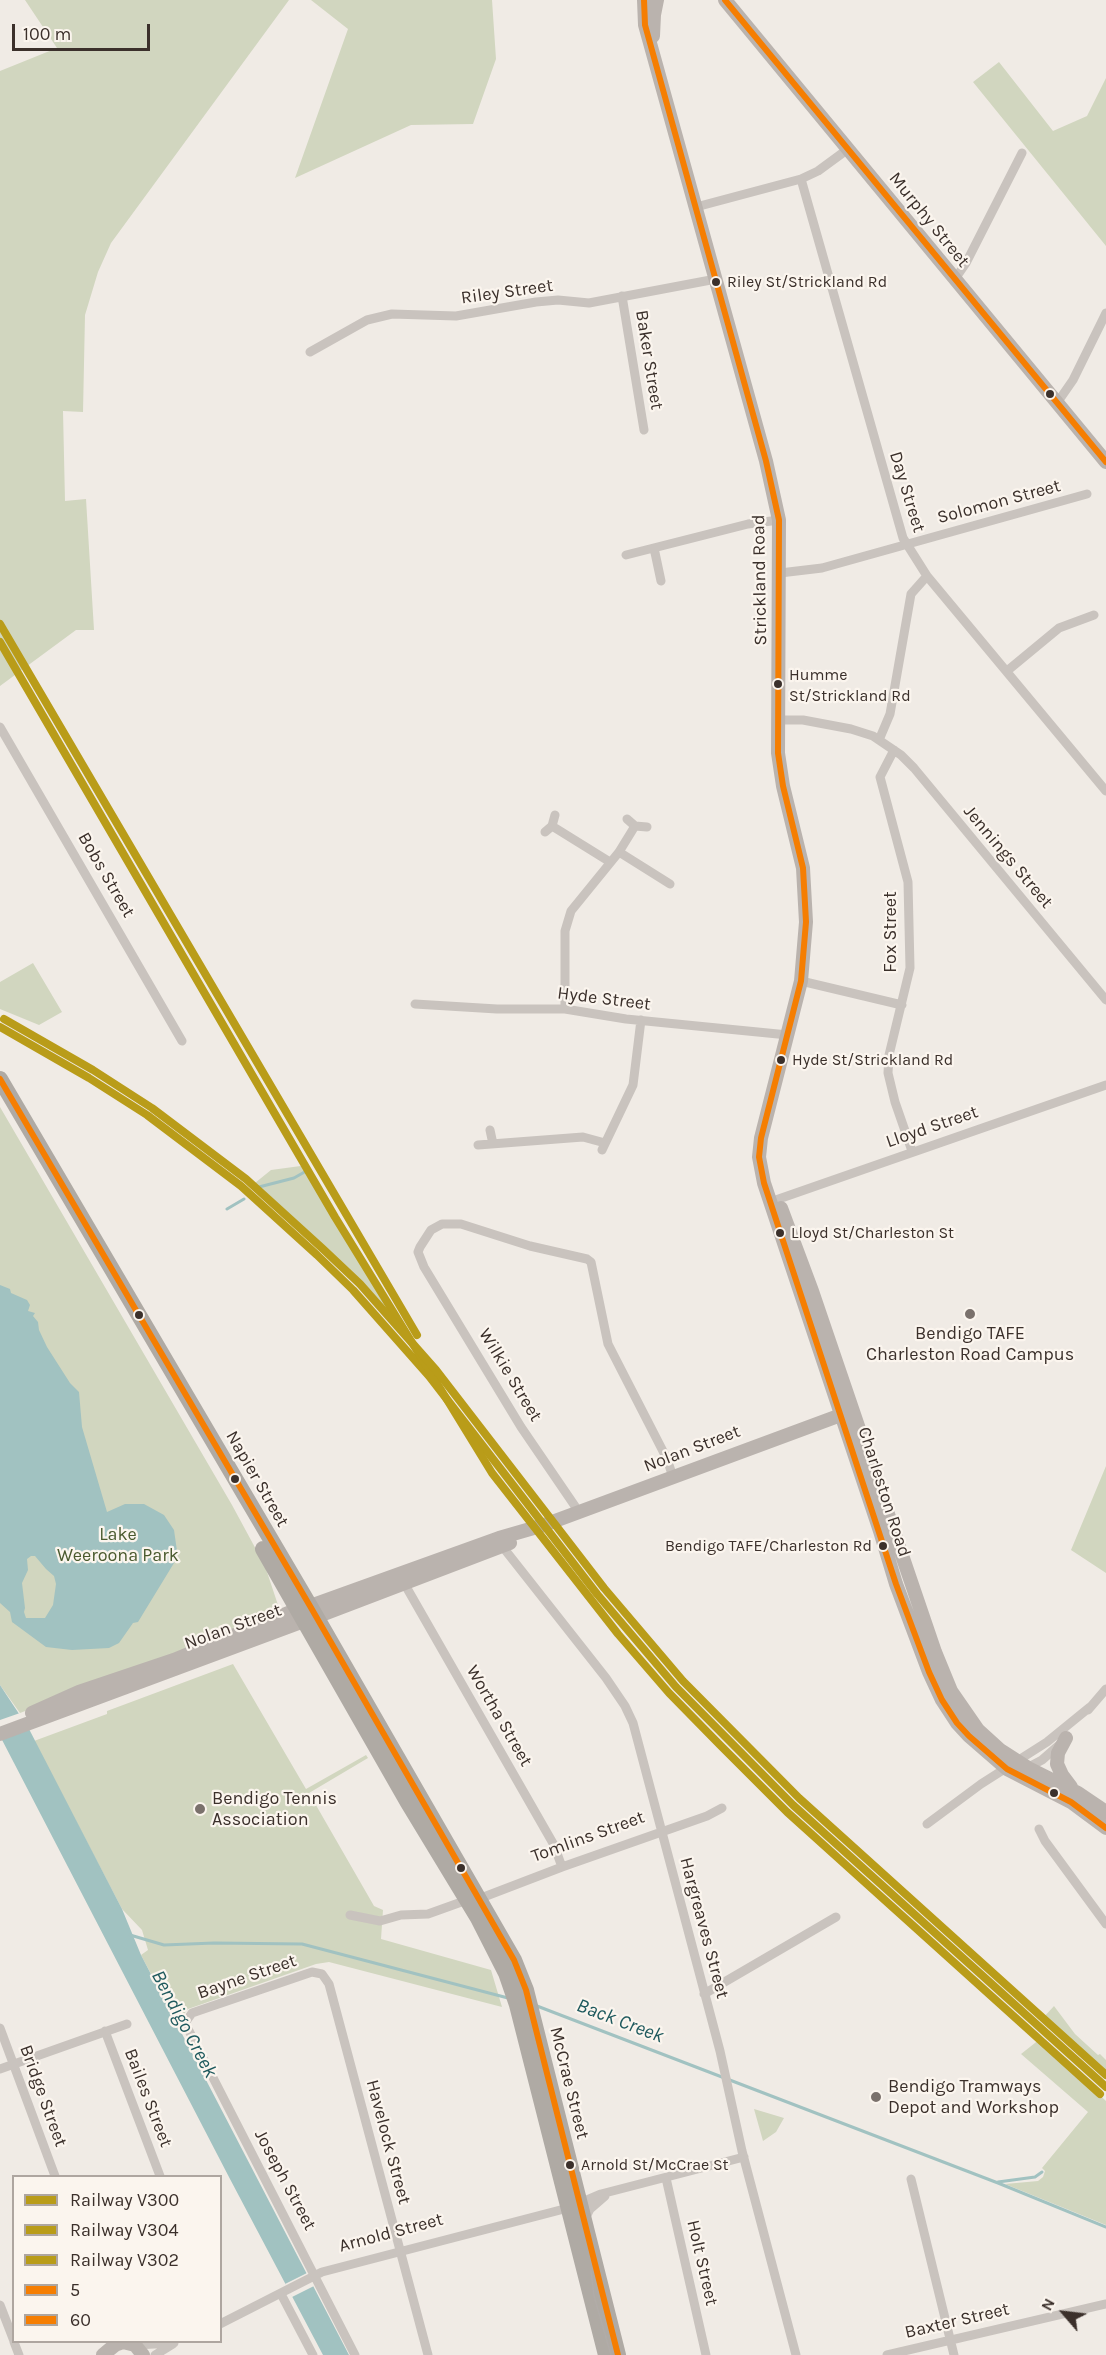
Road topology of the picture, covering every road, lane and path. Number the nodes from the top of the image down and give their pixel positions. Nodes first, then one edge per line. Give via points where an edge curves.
1 (644, 0) edge
2 (657, 0) edge
3 (725, 0) edge
4 (653, 50) junction
5 (848, 149) junction
6 (1022, 153) dead end
7 (801, 179) junction
8 (696, 207) junction
9 (716, 279) junction
10 (955, 279) junction
11 (622, 296) junction
12 (1106, 313) edge
13 (310, 352) dead end
14 (1057, 403) junction
15 (644, 430) dead end
16 (1106, 462) edge
17 (1086, 494) dead end
18 (779, 520) junction
19 (906, 545) junction
20 (654, 548) junction
21 (626, 555) dead end
22 (780, 573) junction
23 (927, 576) junction
24 (661, 581) dead end
25 (1095, 615) dead end
26 (1007, 671) junction
27 (777, 720) junction
28 (0, 727) edge
29 (879, 740) junction
30 (894, 750) junction
31 (1106, 791) edge
32 (555, 815) dead end
33 (647, 827) dead end
34 (619, 852) junction
35 (610, 862) junction
36 (670, 884) dead end
37 (801, 981) junction
38 (1106, 1000) edge
39 (415, 1004) dead end
40 (902, 1005) junction
41 (565, 1009) junction
42 (641, 1020) junction
43 (788, 1035) junction
44 (182, 1041) dead end
45 (0, 1079) edge
46 (1106, 1085) edge
47 (0, 1092) edge
48 (490, 1130) dead end
49 (493, 1144) junction
50 (478, 1145) dead end
51 (912, 1151) junction
52 (774, 1200) junction
53 (112, 1277) junction
54 (847, 1413) junction
55 (674, 1477) junction
56 (579, 1512) junction
57 (500, 1542) junction
58 (402, 1578) junction
59 (307, 1613) junction
60 (1106, 1689) edge
61 (1090, 1707) junction
62 (30, 1718) junction
63 (0, 1725) edge
64 (0, 1734) edge
65 (1066, 1738) junction
66 (1016, 1767) junction
67 (1075, 1791) junction
68 (722, 1808) dead end
69 (1106, 1812) edge
70 (927, 1824) dead end
71 (1106, 1828) edge
72 (1039, 1829) dead end
73 (662, 1832) junction
74 (562, 1867) junction
75 (474, 1899) junction
76 (350, 1915) dead end
77 (836, 1917) dead end
78 (1106, 1923) edge
79 (322, 1974) joint
80 (704, 1994) junction
81 (186, 2021) joint
82 (127, 2024) dead end
83 (0, 2028) edge
84 (105, 2031) junction
85 (14, 2064) junction
86 (0, 2069) edge
87 (744, 2157) junction
88 (55, 2175) edge
89 (159, 2175) edge
90 (666, 2178) junction
91 (911, 2179) dead end
92 (612, 2192) junction
93 (574, 2205) junction
94 (585, 2226) junction
95 (400, 2251) junction
96 (314, 2276) junction
97 (284, 2292) junction
98 (1106, 2304) edge
99 (0, 2305) edge
100 (222, 2323) edge
101 (12, 2336) edge
102 (950, 2339) junction
103 (166, 2343) edge
104 (174, 2343) edge
105 (135, 2346) edge
106 (104, 2352) edge
107 (155, 2355) edge
108 (313, 2355) edge
109 (355, 2355) edge
110 (428, 2355) edge
111 (606, 2355) edge
112 (618, 2355) edge
113 (706, 2355) edge
114 (796, 2355) edge
115 (887, 2355) edge
116 (954, 2355) edge

1 - 4 street, Strickland Road via 645,26
2 - 4 street, Strickland Road
3 - 5 street, Murphy Street
4 - 8 street, Strickland Road
5 - 7 street
5 - 10 street, Murphy Street
6 - 10 street
7 - 8 street
7 - 19 street, Day Street
8 - 9 street, Strickland Road
9 - 11 street, Riley Street
9 - 18 street, Strickland Road via 770,472
10 - 14 street, Murphy Street
11 - 13 street, Riley Street via 589,303 536,302 456,316 386,315 367,320
11 - 15 street, Baker Street
12 - 14 street via 1073,380
14 - 16 street, Murphy Street
17 - 19 street, Solomon Street
18 - 20 street
18 - 22 street, Strickland Road
19 - 22 street, Solomon Street via 816,570
19 - 23 street, Day Street
20 - 21 street
20 - 24 street
22 - 27 street, Strickland Road
23 - 26 street, Day Street
23 - 29 street via 911,594 890,714
25 - 26 street via 1059,628
26 - 31 street, Day Street
27 - 29 street, Jennings Street via 831,724
27 - 37 street, Strickland Road via 783,786 805,882
28 - 44 street, Bobs Street
29 - 30 street, Jennings Street
30 - 38 street, Jennings Street via 914,768
30 - 40 street, Fox Street via 880,777 909,894 910,968
32 - 35 street via 549,829
33 - 34 street via 631,822
34 - 35 street
34 - 36 street
35 - 41 street via 568,917
37 - 40 street
37 - 43 street, Strickland Road
39 - 41 street, Hyde Street
40 - 51 street, Fox Street via 888,1073
41 - 42 street, Hyde Street
42 - 43 street, Hyde Street
42 - 49 street via 633,1085 604,1146 583,1137
43 - 52 street, Strickland Road via 766,1118 767,1161
45 - 53 highway, Napier Street
46 - 51 street, Lloyd Street
47 - 53 highway, Napier Street
48 - 49 street
49 - 50 street
51 - 52 street, Lloyd Street
52 - 54 street, Charleston Road
53 - 59 highway, Napier Street
54 - 55 street, Nolan Street
54 - 66 street, Charleston Road via 951,1691 978,1730
55 - 56 street, Nolan Street
55 - 56 street, Wilkie Street via 608,1344 590,1260 454,1222 442,1224 431,1230 418,1252 424,1267
56 - 57 street, Nolan Street
57 - 58 street, Nolan Street
57 - 73 street, Hargreaves Street via 625,1706 639,1739
58 - 59 street, Nolan Street
58 - 74 street, Wortha Street via 554,1845
59 - 62 street, Nolan Street
59 - 75 highway, Napier Street
60 - 61 street
61 - 65 street
61 - 66 street
62 - 63 street, Nolan Street
62 - 64 street, Nolan Street
65 - 66 street via 1049,1755
65 - 67 street via 1057,1764
66 - 67 street
66 - 70 street via 981,1784
66 - 71 street
67 - 69 street
68 - 73 street, Tomlins Street
72 - 78 street
73 - 74 street, Tomlins Street
73 - 80 street, Hargreaves Street
74 - 75 street, Tomlins Street
75 - 76 street via 428,1914 380,1921
75 - 93 highway, McCrae Street via 514,1960
77 - 80 street
79 - 81 street, Bayne Street via 305,1973 192,2013
79 - 95 street, Havelock Street via 329,1984
80 - 87 street, Hargreaves Street
81 - 96 street, Joseph Street
82 - 84 street
83 - 85 street, Bridge Street
84 - 85 street
84 - 89 street, Bailes Street
85 - 86 street
85 - 88 street, Bridge Street
87 - 90 street, Arnold Street
87 - 114 street, Hargreaves Street
90 - 92 street, Arnold Street
90 - 113 street, Holt Street
91 - 102 street
92 - 93 street, Arnold Street
92 - 94 street via 590,2209
93 - 94 highway, McCrae Street
93 - 95 street, Arnold Street
93 - 111 highway, McCrae Street
94 - 112 highway, McCrae Street
95 - 96 street, Arnold Street
95 - 110 street, Havelock Street
96 - 97 street, Arnold Street
96 - 109 street, Joseph Street
97 - 100 street, Arnold Street
97 - 108 street
98 - 102 street, Baxter Street
99 - 101 street
102 - 115 street, Baxter Street
102 - 116 street
103 - 105 street
104 - 107 street
105 - 106 street via 119,2343

